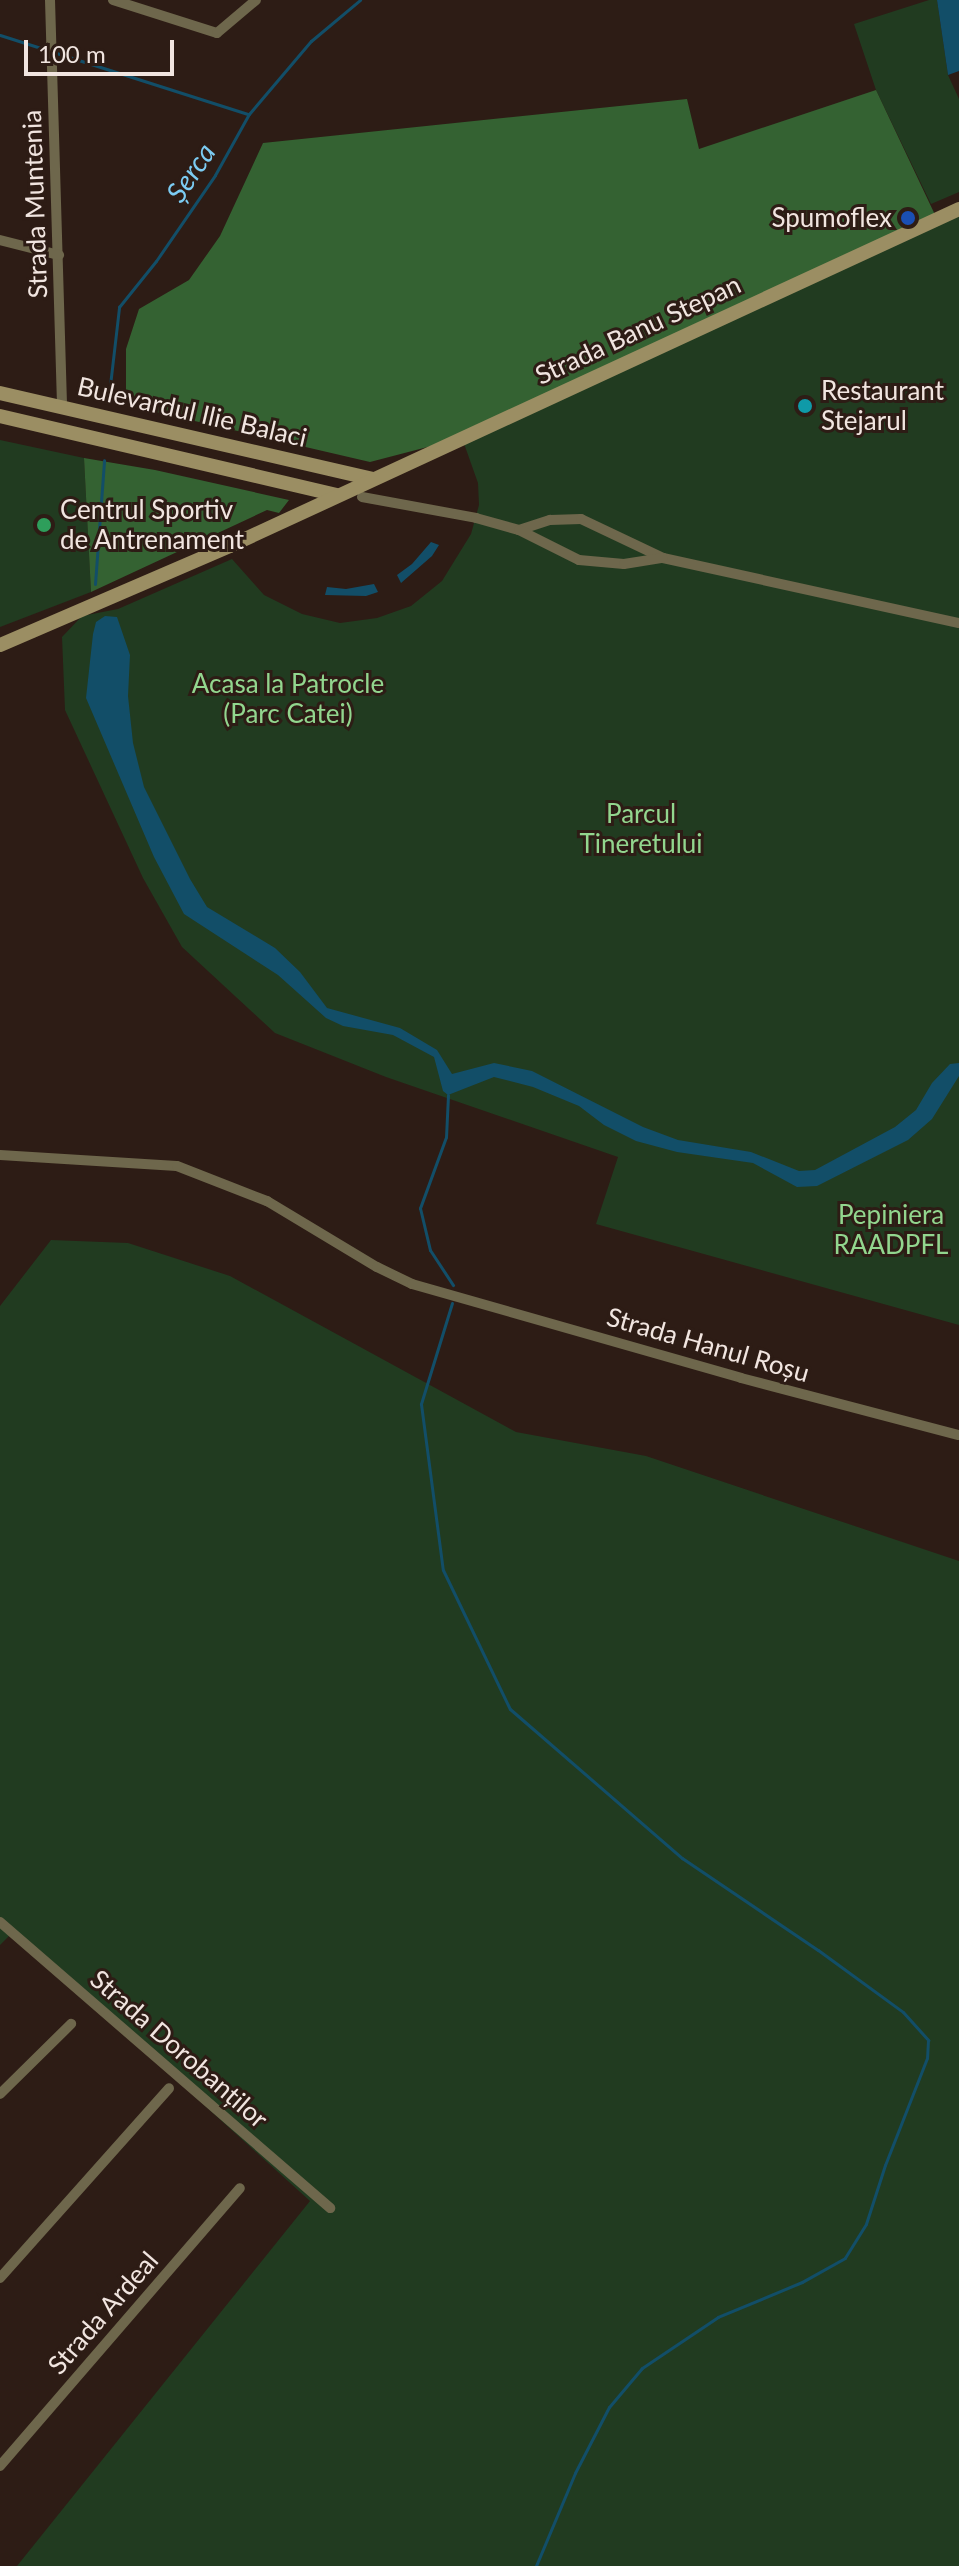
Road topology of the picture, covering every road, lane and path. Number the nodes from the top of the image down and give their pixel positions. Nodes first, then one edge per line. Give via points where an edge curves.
1 (50, 0) edge
2 (113, 0) edge
3 (256, 0) edge
4 (959, 209) edge
5 (0, 240) edge
6 (59, 255) junction
7 (0, 393) edge
8 (62, 407) junction
9 (0, 416) edge
10 (372, 479) junction
11 (338, 495) junction
12 (362, 497) dead end
13 (519, 530) junction
14 (663, 558) junction
15 (959, 623) edge
16 (0, 645) edge
17 (0, 1156) edge
18 (959, 1435) edge
19 (0, 1922) edge
20 (71, 2024) dead end
21 (169, 2088) dead end
22 (0, 2094) edge
23 (240, 2188) dead end
24 (330, 2208) dead end
25 (0, 2278) edge
26 (0, 2466) edge

1 - 6 street, Strada Muntenia
2 - 3 street via 217,33
4 - 10 main road, Strada Banu Stepan
5 - 6 street
6 - 8 street, Strada Muntenia
7 - 8 main road, Bulevardul Ilie Balaci
8 - 10 main road, Bulevardul Ilie Balaci
9 - 11 main road, Bulevardul Ilie Balaci
10 - 11 main road, Strada Banu Stepan
11 - 16 main road, Strada Banu Stepan
12 - 13 street
13 - 14 street via 579,560 624,564
13 - 14 street via 550,520 581,519
14 - 15 street
17 - 18 street, Strada Hanul Roșu via 177,1166 267,1201 412,1284
19 - 24 street, Strada Dorobanților
20 - 22 street
21 - 25 street
23 - 26 street, Strada Ardeal

